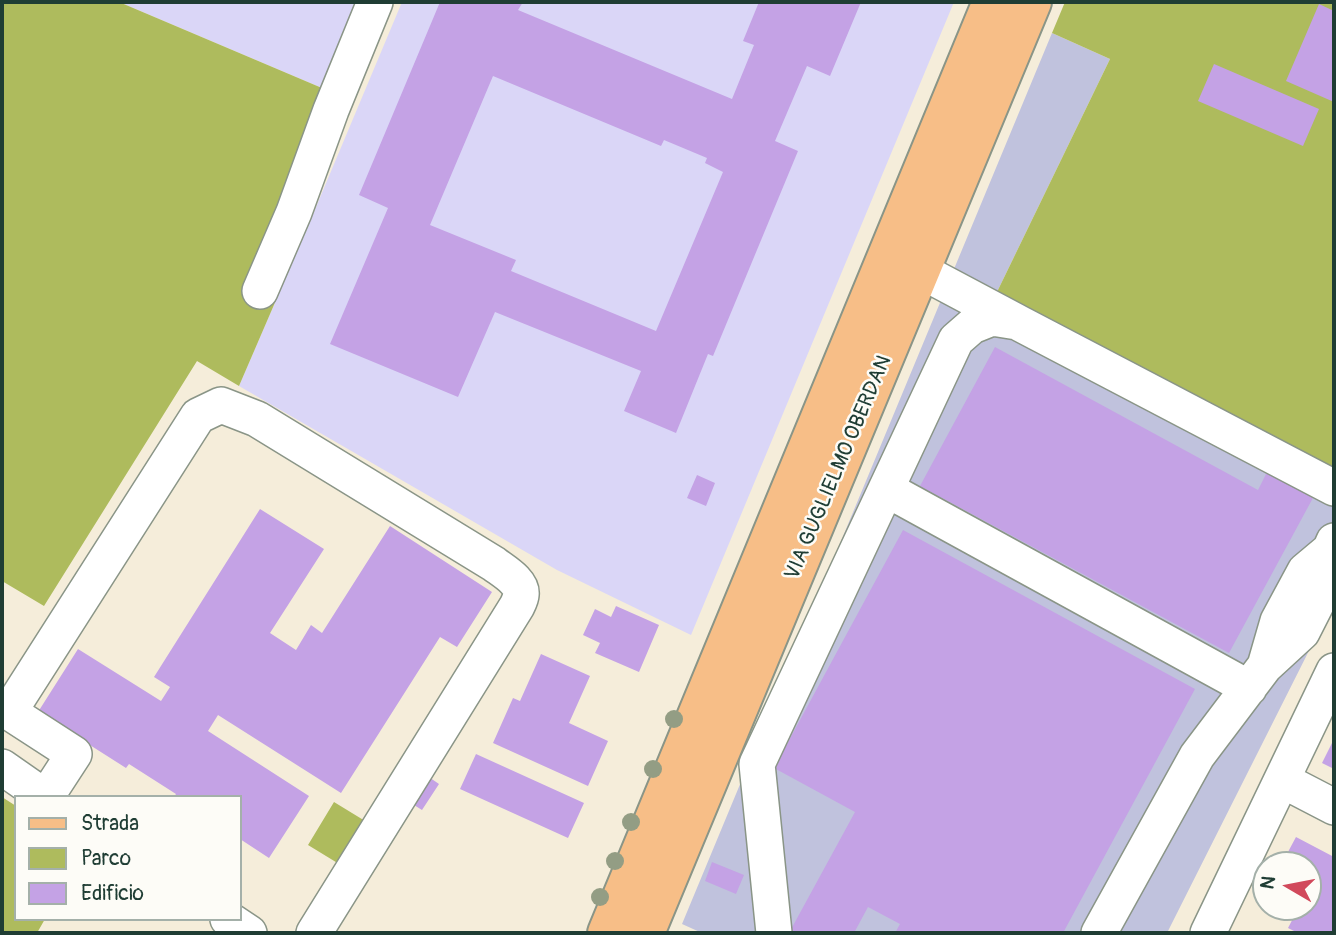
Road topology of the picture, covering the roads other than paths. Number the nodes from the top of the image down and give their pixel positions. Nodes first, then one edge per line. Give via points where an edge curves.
1 (375, 2) edge
2 (992, 2) edge
3 (1032, 2) edge
4 (921, 271) junction
5 (260, 291) dead end
6 (1017, 322) junction
7 (1334, 488) edge
8 (886, 489) junction
9 (1332, 545) edge
10 (1334, 671) edge
11 (1257, 677) junction
12 (2, 767) edge
13 (1282, 780) junction
14 (43, 795) edge
15 (47, 795) edge
16 (1334, 807) edge
17 (231, 921) edge
18 (249, 933) edge
19 (314, 933) edge
20 (607, 933) edge
21 (645, 933) edge
22 (774, 933) edge
23 (1099, 933) edge
24 (1209, 933) edge

1 - 5 street
2 - 20 main road, VIA GUGLIELMO OBERDAN
3 - 4 main road, VIA GUGLIELMO OBERDAN
4 - 6 street
4 - 21 main road, VIA GUGLIELMO OBERDAN
6 - 7 street
6 - 8 street via 992,318 972,326 957,340
8 - 11 street
8 - 22 street via 757,764
9 - 11 street via 1305,571 1278,621
10 - 13 street
11 - 23 street via 1197,756
12 - 14 street
13 - 16 street
13 - 24 street
15 - 19 street via 74,754 9,712 198,416 220,405 257,419 494,564 520,587 522,596
17 - 18 street

